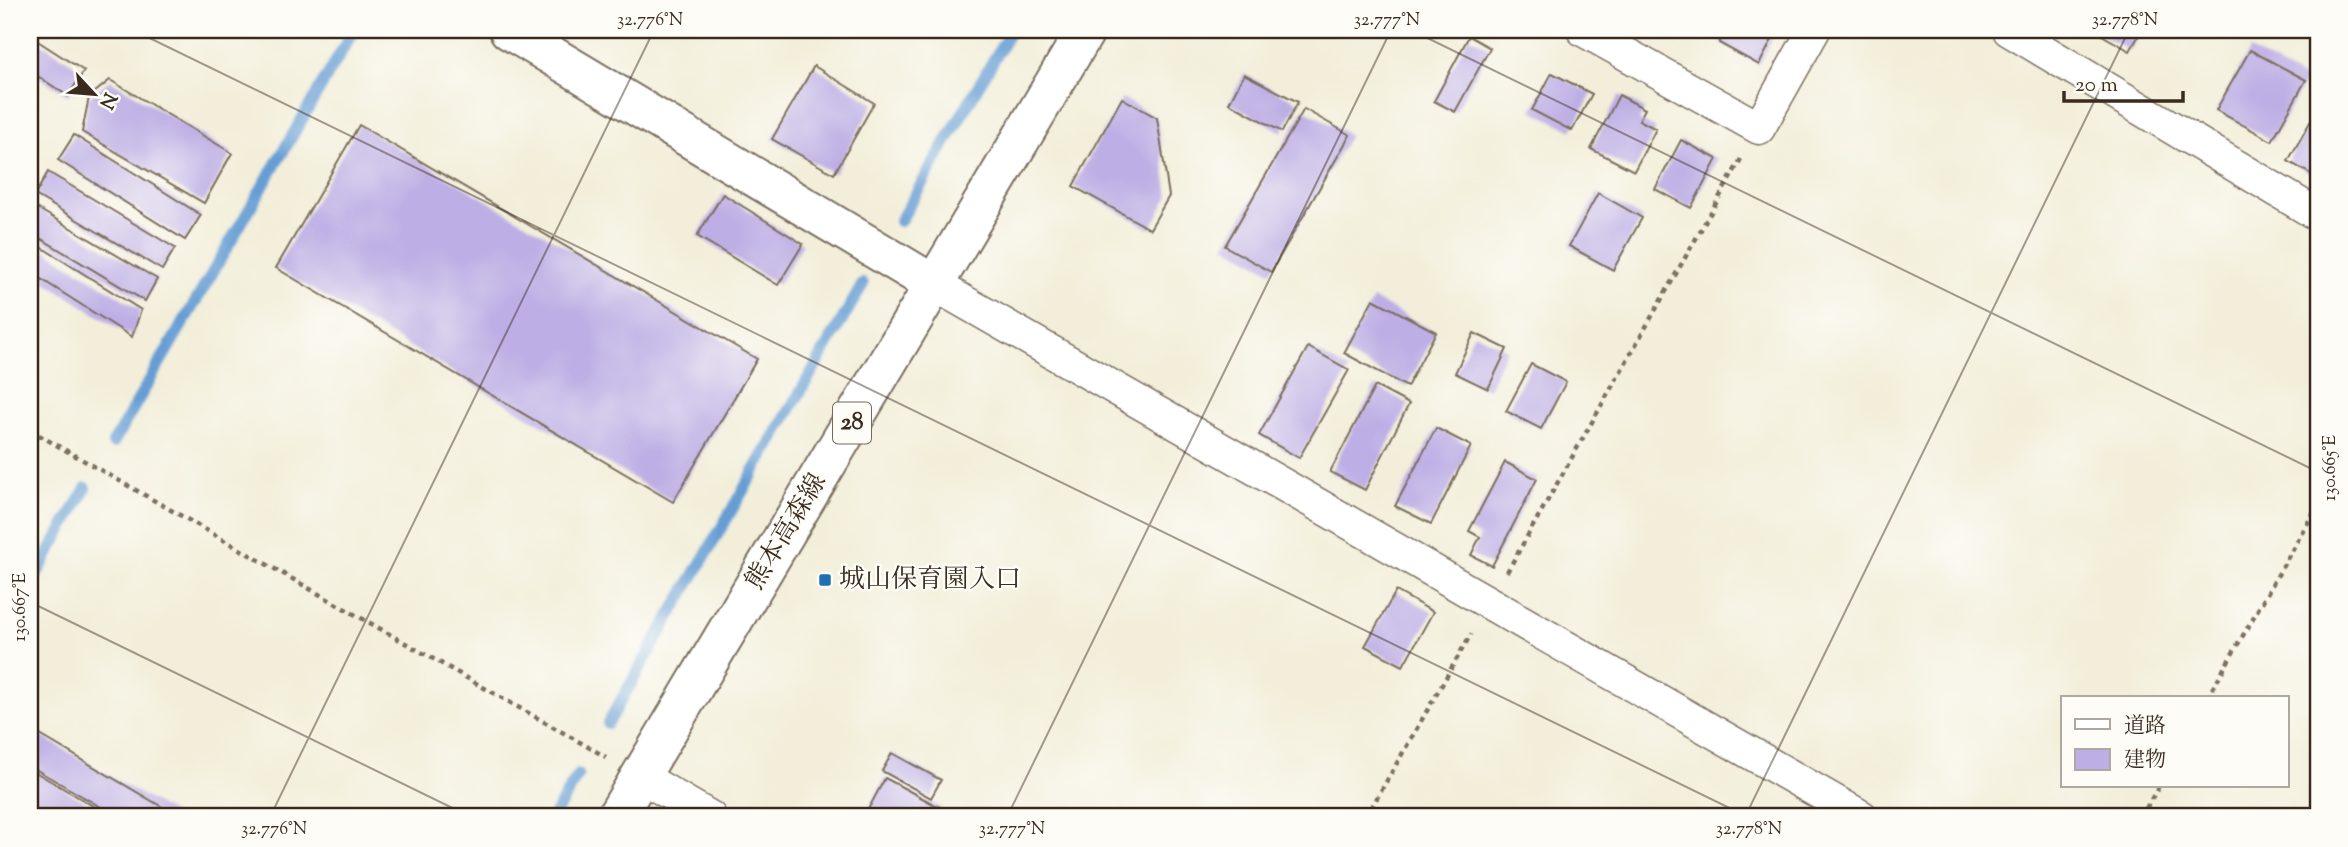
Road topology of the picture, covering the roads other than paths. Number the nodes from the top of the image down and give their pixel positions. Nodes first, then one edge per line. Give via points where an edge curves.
1 (509, 30) edge
2 (1086, 30) edge
3 (1583, 30) edge
4 (1814, 30) edge
5 (2028, 35) edge
6 (2318, 215) edge
7 (935, 285) junction
8 (640, 776) junction
9 (616, 817) edge
10 (710, 817) edge
11 (1862, 817) edge

1 - 7 main road
2 - 7 main road, 熊本高森線 / 28
3 - 4 street via 1759,128
5 - 6 street
7 - 8 main road, 熊本高森線 / 28
7 - 11 street
8 - 9 main road, 熊本高森線 / 28
8 - 10 street

